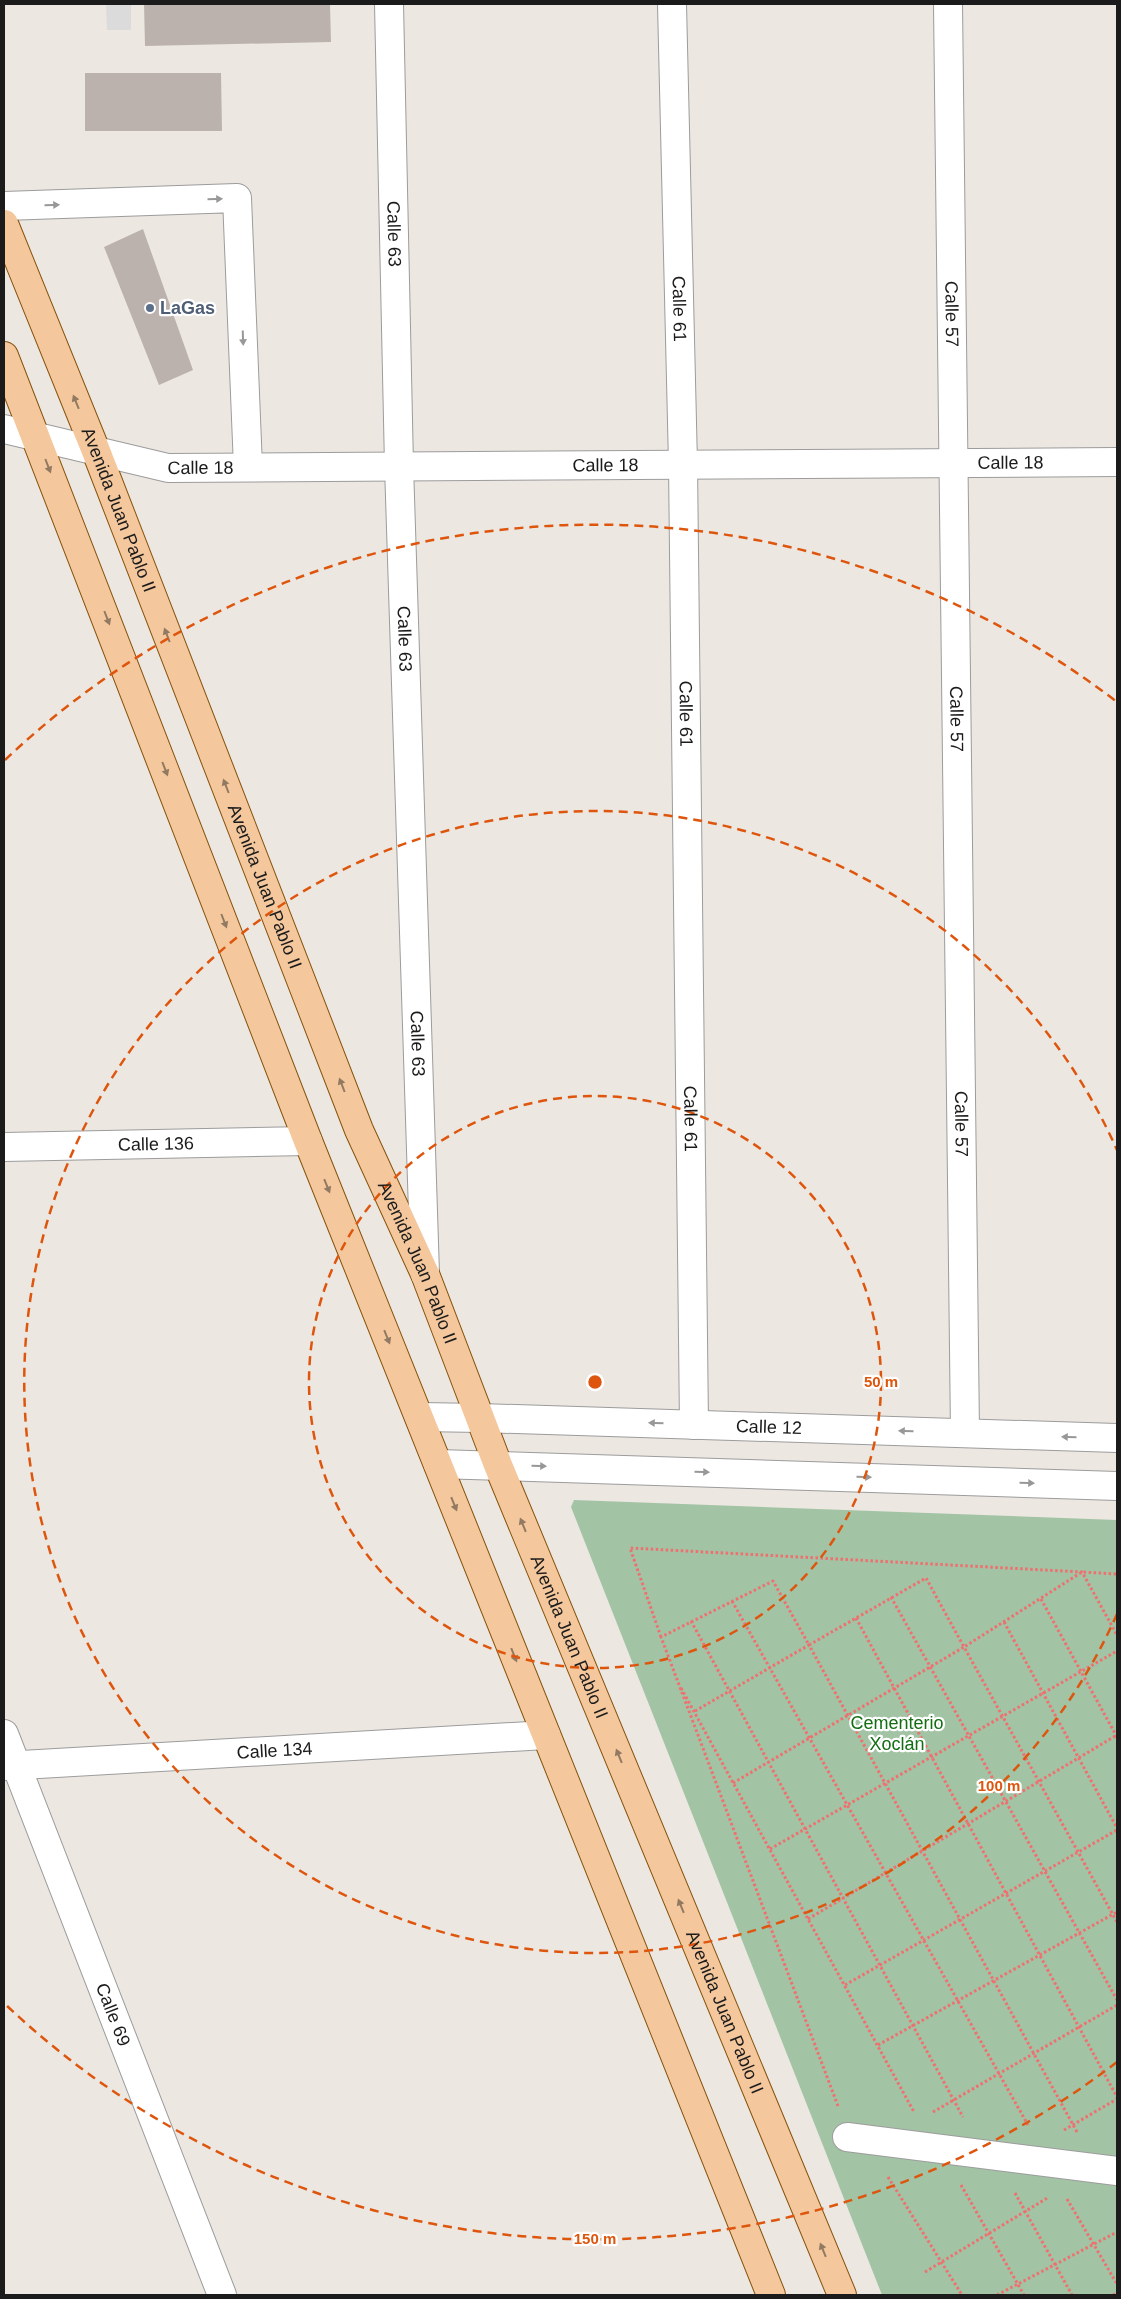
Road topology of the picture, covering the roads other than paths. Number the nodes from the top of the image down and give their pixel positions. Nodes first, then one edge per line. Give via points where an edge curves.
1 (390, 4) edge
2 (672, 4) edge
3 (948, 4) edge
4 (4, 206) edge
5 (4, 224) edge
6 (4, 356) edge
7 (4, 429) edge
8 (37, 437) junction
9 (96, 451) junction
10 (954, 462) junction
11 (1117, 462) edge
12 (683, 464) junction
13 (399, 466) junction
14 (248, 467) junction
15 (308, 1141) junction
16 (4, 1147) edge
17 (425, 1274) junction
18 (420, 1418) junction
19 (481, 1418) junction
20 (694, 1425) junction
21 (965, 1433) junction
22 (1117, 1438) edge
23 (438, 1464) junction
24 (498, 1465) junction
25 (1117, 1486) edge
26 (4, 1734) edge
27 (546, 1735) junction
28 (10, 1766) edge
29 (847, 2137) dead end
30 (1117, 2171) edge
31 (222, 2295) edge
32 (771, 2295) edge
33 (842, 2295) edge

1 - 13 street, Calle 63
2 - 12 street, Calle 61
3 - 10 street, Calle 57
4 -> 14 street via 237,198
9 -> 5 main road, Avenida Juan Pablo II
6 - 8 main road
7 - 8 street, Calle 18
8 - 9 street, Calle 18
8 -> 15 main road
9 - 14 street, Calle 18 via 168,468
17 -> 9 main road, Avenida Juan Pablo II via 359,1130
10 - 11 street, Calle 18
10 - 12 street, Calle 18
10 - 21 street, Calle 57
12 - 13 street, Calle 18
12 - 20 street, Calle 61
13 - 14 street, Calle 18
13 - 17 street, Calle 63
15 - 16 street, Calle 136
15 -> 18 main road
17 - 19 main road, Avenida Juan Pablo II
18 - 19 street, Calle 12
18 - 23 main road
20 -> 19 street, Calle 12
19 - 24 main road, Avenida Juan Pablo II
21 -> 20 street, Calle 12
22 -> 21 street, Calle 12
23 - 24 street
23 -> 27 main road
24 -> 25 street
33 -> 24 main road, Avenida Juan Pablo II
26 - 28 street, Calle 69
27 - 28 street, Calle 134
27 - 32 main road
28 - 31 street, Calle 69
29 - 30 street

